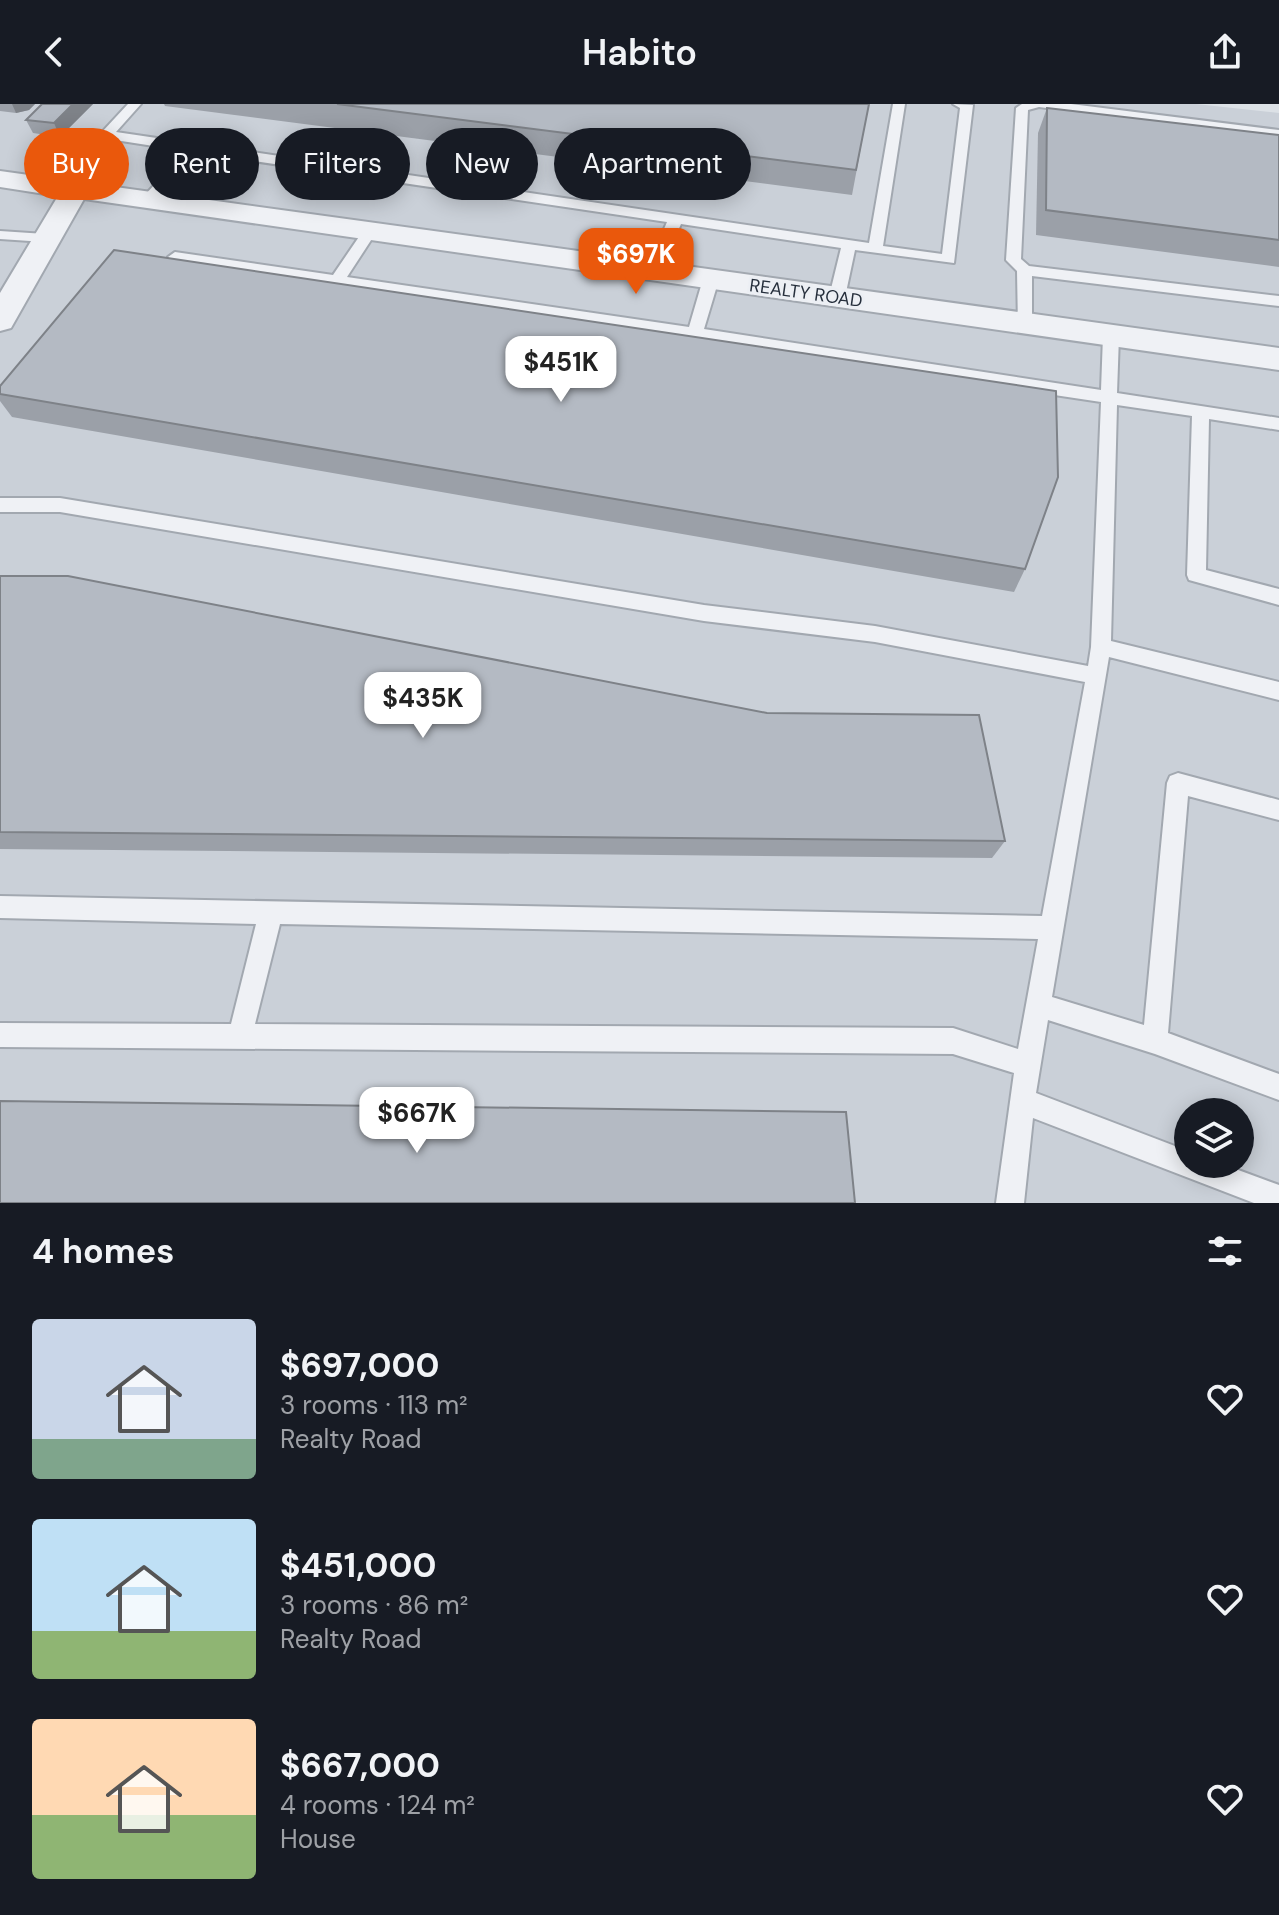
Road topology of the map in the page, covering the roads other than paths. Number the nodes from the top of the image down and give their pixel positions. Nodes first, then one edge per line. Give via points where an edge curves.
1 (135, 104) edge
2 (899, 104) edge
3 (959, 104) edge
4 (1038, 104) edge
5 (1279, 134) edge
6 (145, 141) edge
7 (259, 157) edge
8 (0, 179) edge
9 (24, 182) edge
10 (70, 200) edge
11 (148, 200) edge
12 (676, 219) junction
13 (370, 231) junction
14 (0, 235) edge
15 (45, 238) junction
16 (849, 245) junction
17 (875, 249) junction
18 (175, 257) edge
19 (1025, 270) junction
20 (653, 271) junction
21 (711, 279) junction
22 (338, 280) junction
23 (837, 297) junction
24 (1279, 301) edge
25 (0, 321) edge
26 (1024, 323) junction
27 (695, 333) junction
28 (1111, 336) junction
29 (1279, 359) edge
30 (1110, 397) junction
31 (1201, 411) junction
32 (1279, 424) edge
33 (0, 505) edge
34 (1279, 597) edge
35 (1101, 647) junction
36 (1096, 676) junction
37 (1279, 691) edge
38 (1279, 810) edge
39 (0, 907) edge
40 (271, 912) junction
41 (1053, 928) junction
42 (1039, 1005) junction
43 (0, 1035) edge
44 (240, 1036) junction
45 (1155, 1041) junction
46 (1029, 1065) junction
47 (1279, 1087) edge
48 (1022, 1101) junction
49 (1279, 1199) edge
50 (1010, 1203) edge

1 - 6 lane via 107,135
2 - 17 lane
3 - 17 lane via 967,105 949,260
4 - 5 lane
4 - 19 lane via 1022,108 1013,260
7 - 12 lane
8 - 9 street, REALTY ROAD
10 - 15 street
11 - 13 street, REALTY ROAD
12 - 16 lane
12 - 20 lane
13 - 20 street, REALTY ROAD
13 - 22 lane
14 - 15 lane
15 - 25 street
16 - 17 lane
16 - 23 lane
18 - 22 lane
19 - 24 lane
19 - 26 lane
20 - 21 street, REALTY ROAD
21 - 23 street, REALTY ROAD
21 - 27 lane
22 - 27 lane
23 - 26 street, REALTY ROAD
26 - 28 street, REALTY ROAD
27 - 30 lane
28 - 29 street, REALTY ROAD
28 - 30 lane
30 - 31 lane
30 - 35 lane
31 - 32 lane
31 - 34 lane via 1196,575
33 - 36 lane via 60,505 688,611 875,634
35 - 36 lane
35 - 37 lane
36 - 41 lane
38 - 45 lane via 1178,783
39 - 40 lane
40 - 41 lane
40 - 44 lane
41 - 42 lane
42 - 45 lane
42 - 46 lane
43 - 44 lane
44 - 46 lane via 953,1041
45 - 47 lane
46 - 48 lane
48 - 49 lane
48 - 50 lane

